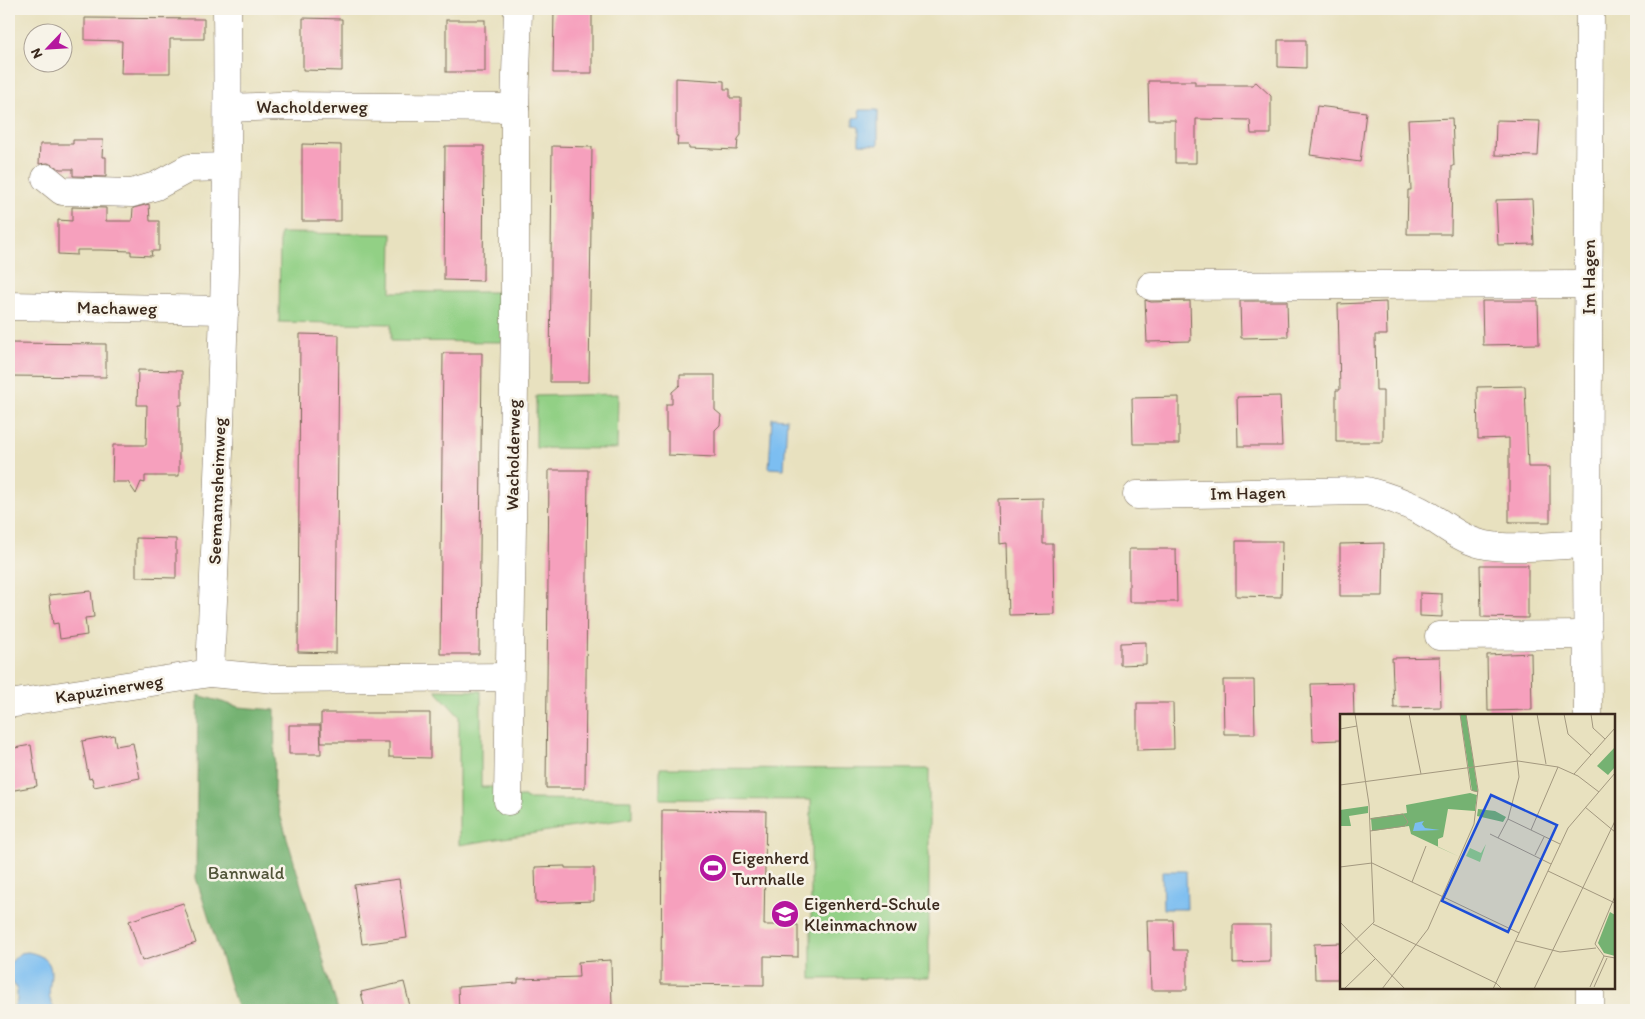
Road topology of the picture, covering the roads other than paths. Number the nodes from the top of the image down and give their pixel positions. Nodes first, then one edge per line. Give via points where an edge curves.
1 (227, 9) edge
2 (518, 9) edge
3 (1590, 9) edge
4 (228, 108) junction
5 (515, 108) junction
6 (227, 167) junction
7 (46, 178) dead end
8 (1589, 284) junction
9 (1150, 286) dead end
10 (9, 306) edge
11 (225, 310) junction
12 (1137, 495) dead end
13 (1587, 544) junction
14 (1588, 635) junction
15 (1439, 636) dead end
16 (210, 673) junction
17 (509, 677) junction
18 (9, 704) edge
19 (1588, 714) edge
20 (508, 801) dead end
21 (1590, 989) edge
22 (1590, 1010) edge

1 - 4 street, Seemannsheimweg
2 - 5 street, Wacholderweg
3 - 8 street, Im Hagen
4 - 5 street, Wacholderweg
4 - 6 street, Seemannsheimweg
5 - 17 street, Wacholderweg
6 - 7 street via 189,168 156,186 132,193 62,191
6 - 11 street, Seemannsheimweg
8 - 9 street
8 - 13 street, Im Hagen
10 - 11 street, Machaweg
11 - 16 street, Seemannsheimweg
12 - 13 street, Im Hagen via 1367,492 1421,511 1460,536 1481,544 1501,547
13 - 14 street, Im Hagen
14 - 15 street
14 - 19 street, Im Hagen
16 - 17 street via 275,679
16 - 18 street, Kapuzinerweg
17 - 20 street, Wacholderweg
21 - 22 street

